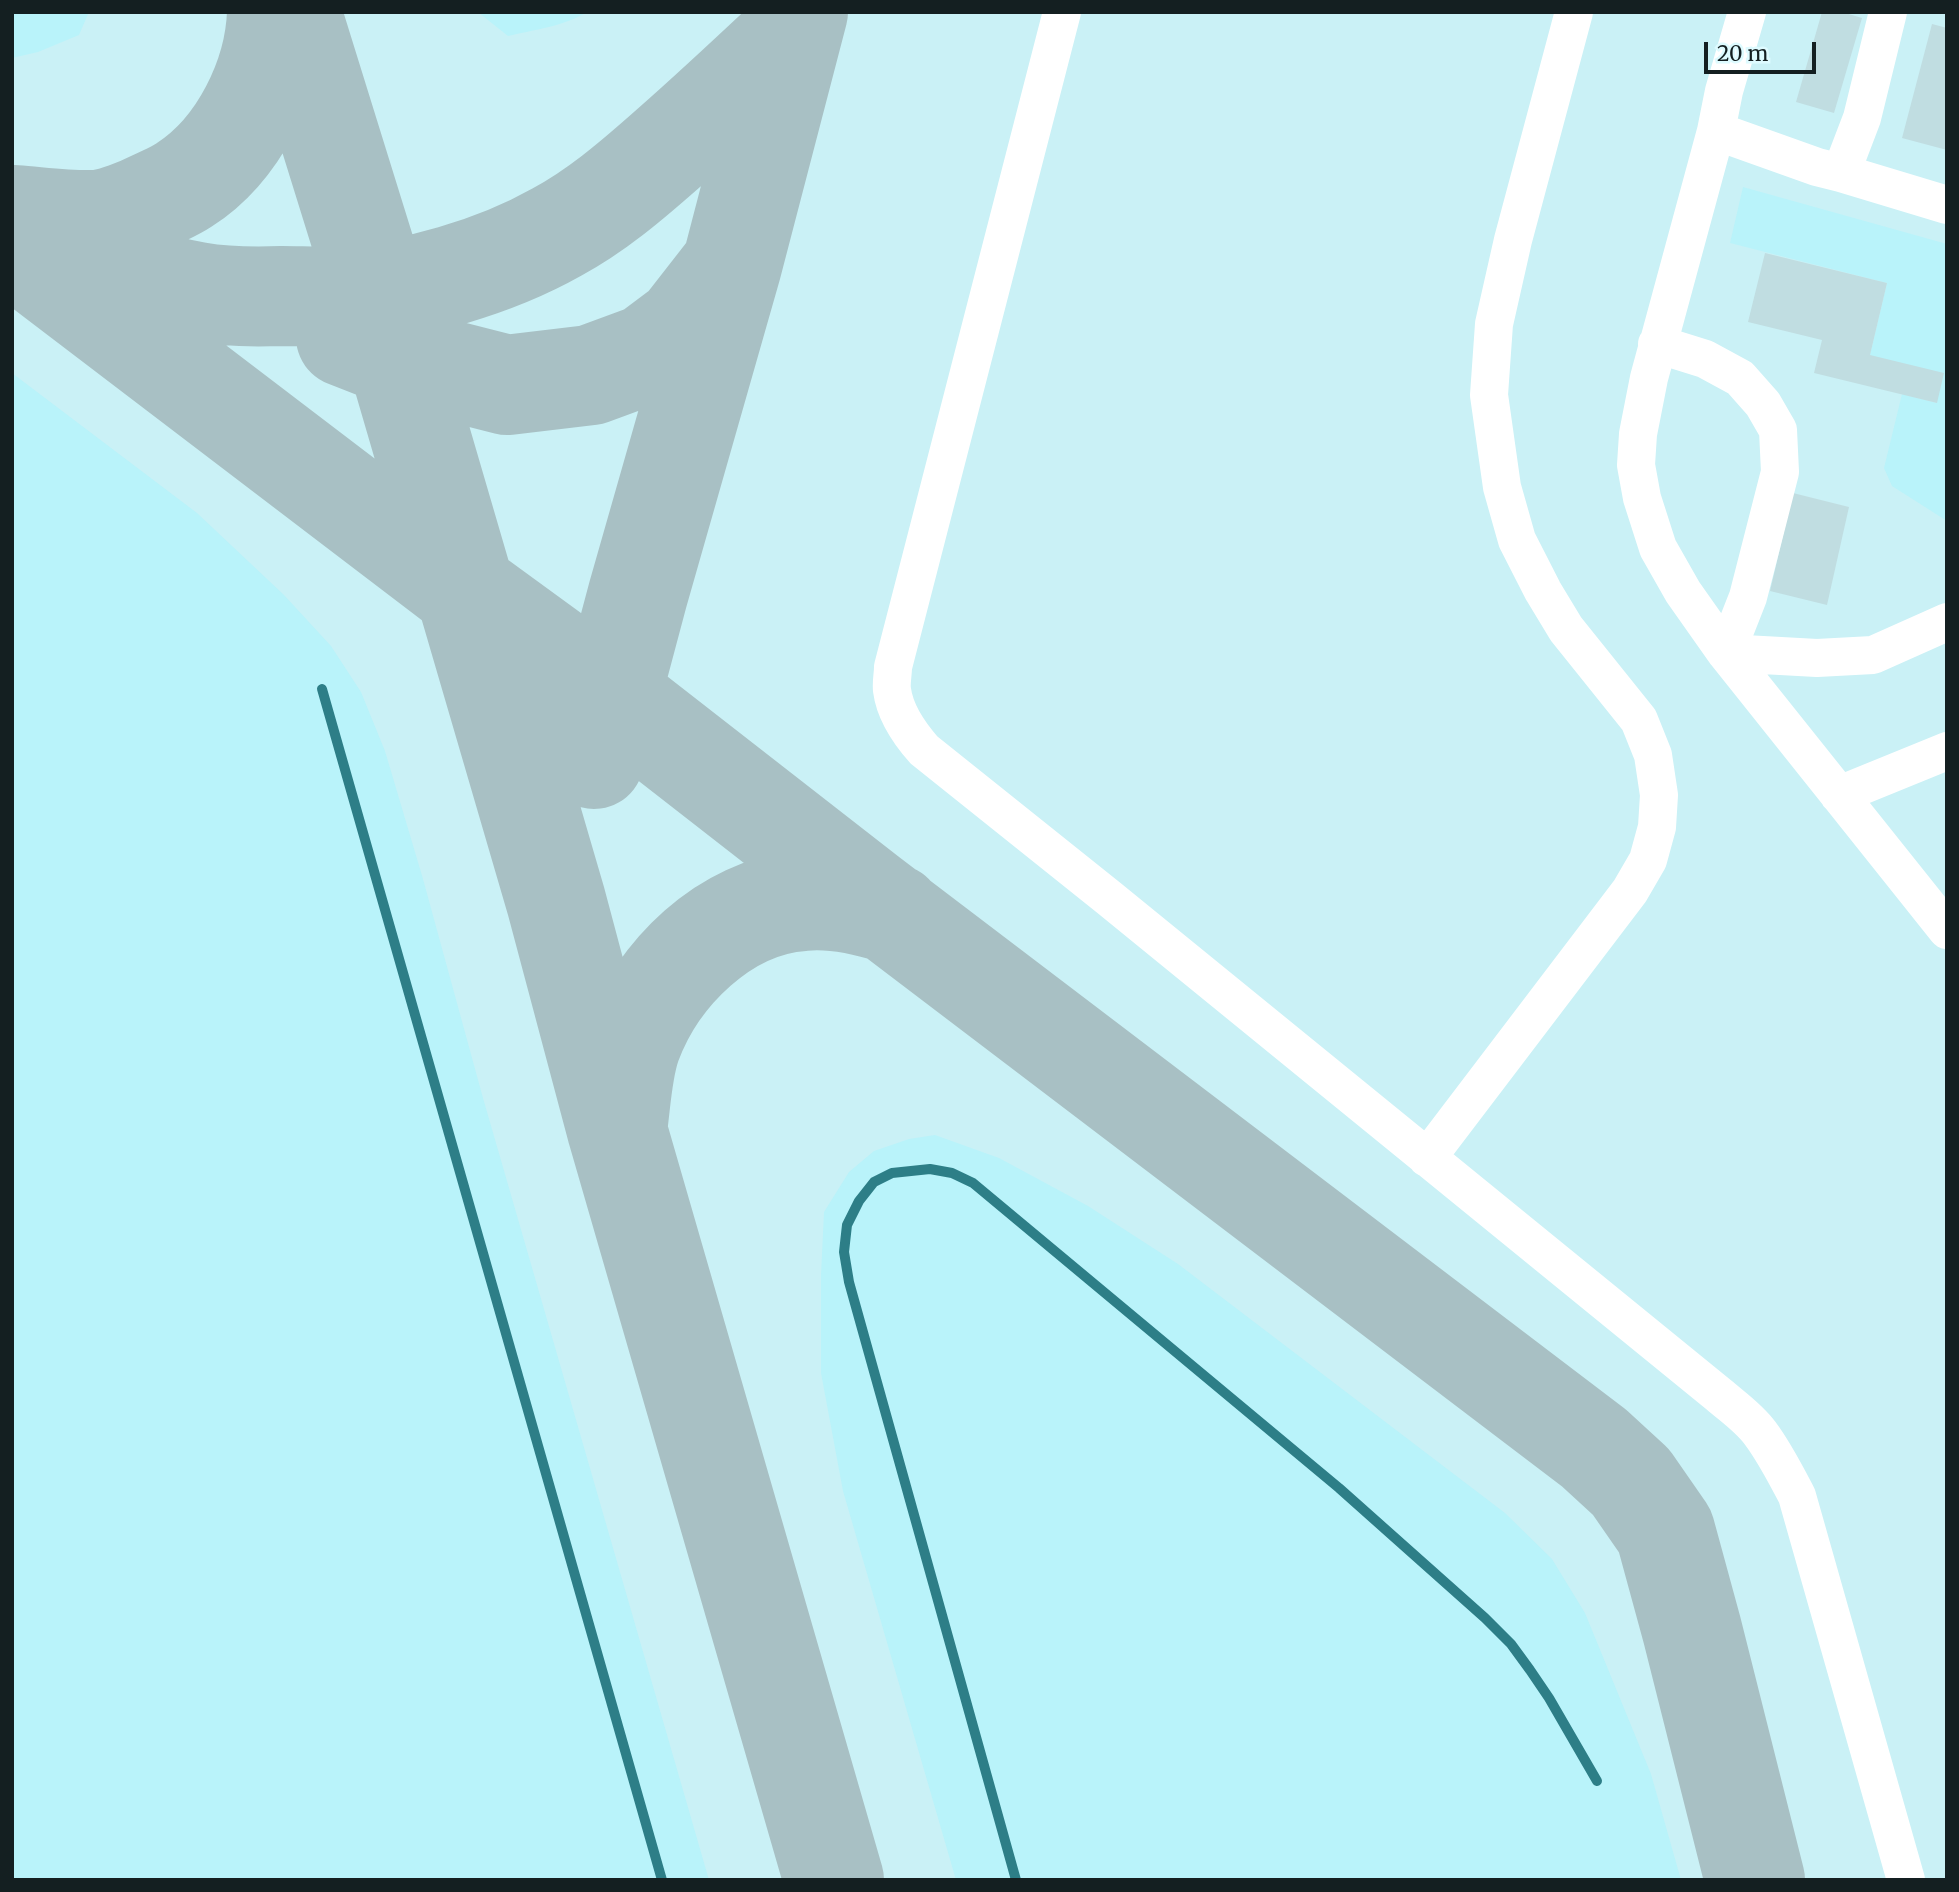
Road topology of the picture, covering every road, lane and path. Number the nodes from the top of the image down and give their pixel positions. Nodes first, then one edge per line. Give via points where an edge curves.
1 (1062, 12) edge
2 (1574, 12) edge
3 (1747, 12) edge
4 (1888, 12) edge
5 (1716, 131) junction
6 (1841, 173) junction
7 (1947, 205) edge
8 (1657, 344) junction
9 (1947, 622) edge
10 (1726, 653) junction
11 (1947, 751) edge
12 (1839, 795) junction
13 (1947, 930) edge
14 (1427, 1158) junction
15 (1906, 1880) edge

1 - 14 lane via 893,667 892,690 899,714 924,750
2 - 14 lane via 1494,324 1489,395 1502,487 1517,540 1566,629 1639,720 1653,755 1659,795 1657,827 1648,860 1630,891
3 - 5 lane
4 - 6 lane via 1862,118
5 - 6 lane
5 - 8 lane
6 - 7 lane
8 - 10 lane via 1638,434 1636,465 1642,498 1658,548
8 - 10 lane via 1705,359 1740,378 1763,404 1777,430 1780,472 1748,597
9 - 10 lane via 1873,655 1817,658
10 - 12 lane
11 - 12 lane
12 - 13 lane
14 - 15 lane via 1734,1408 1759,1432 1780,1463 1797,1496

